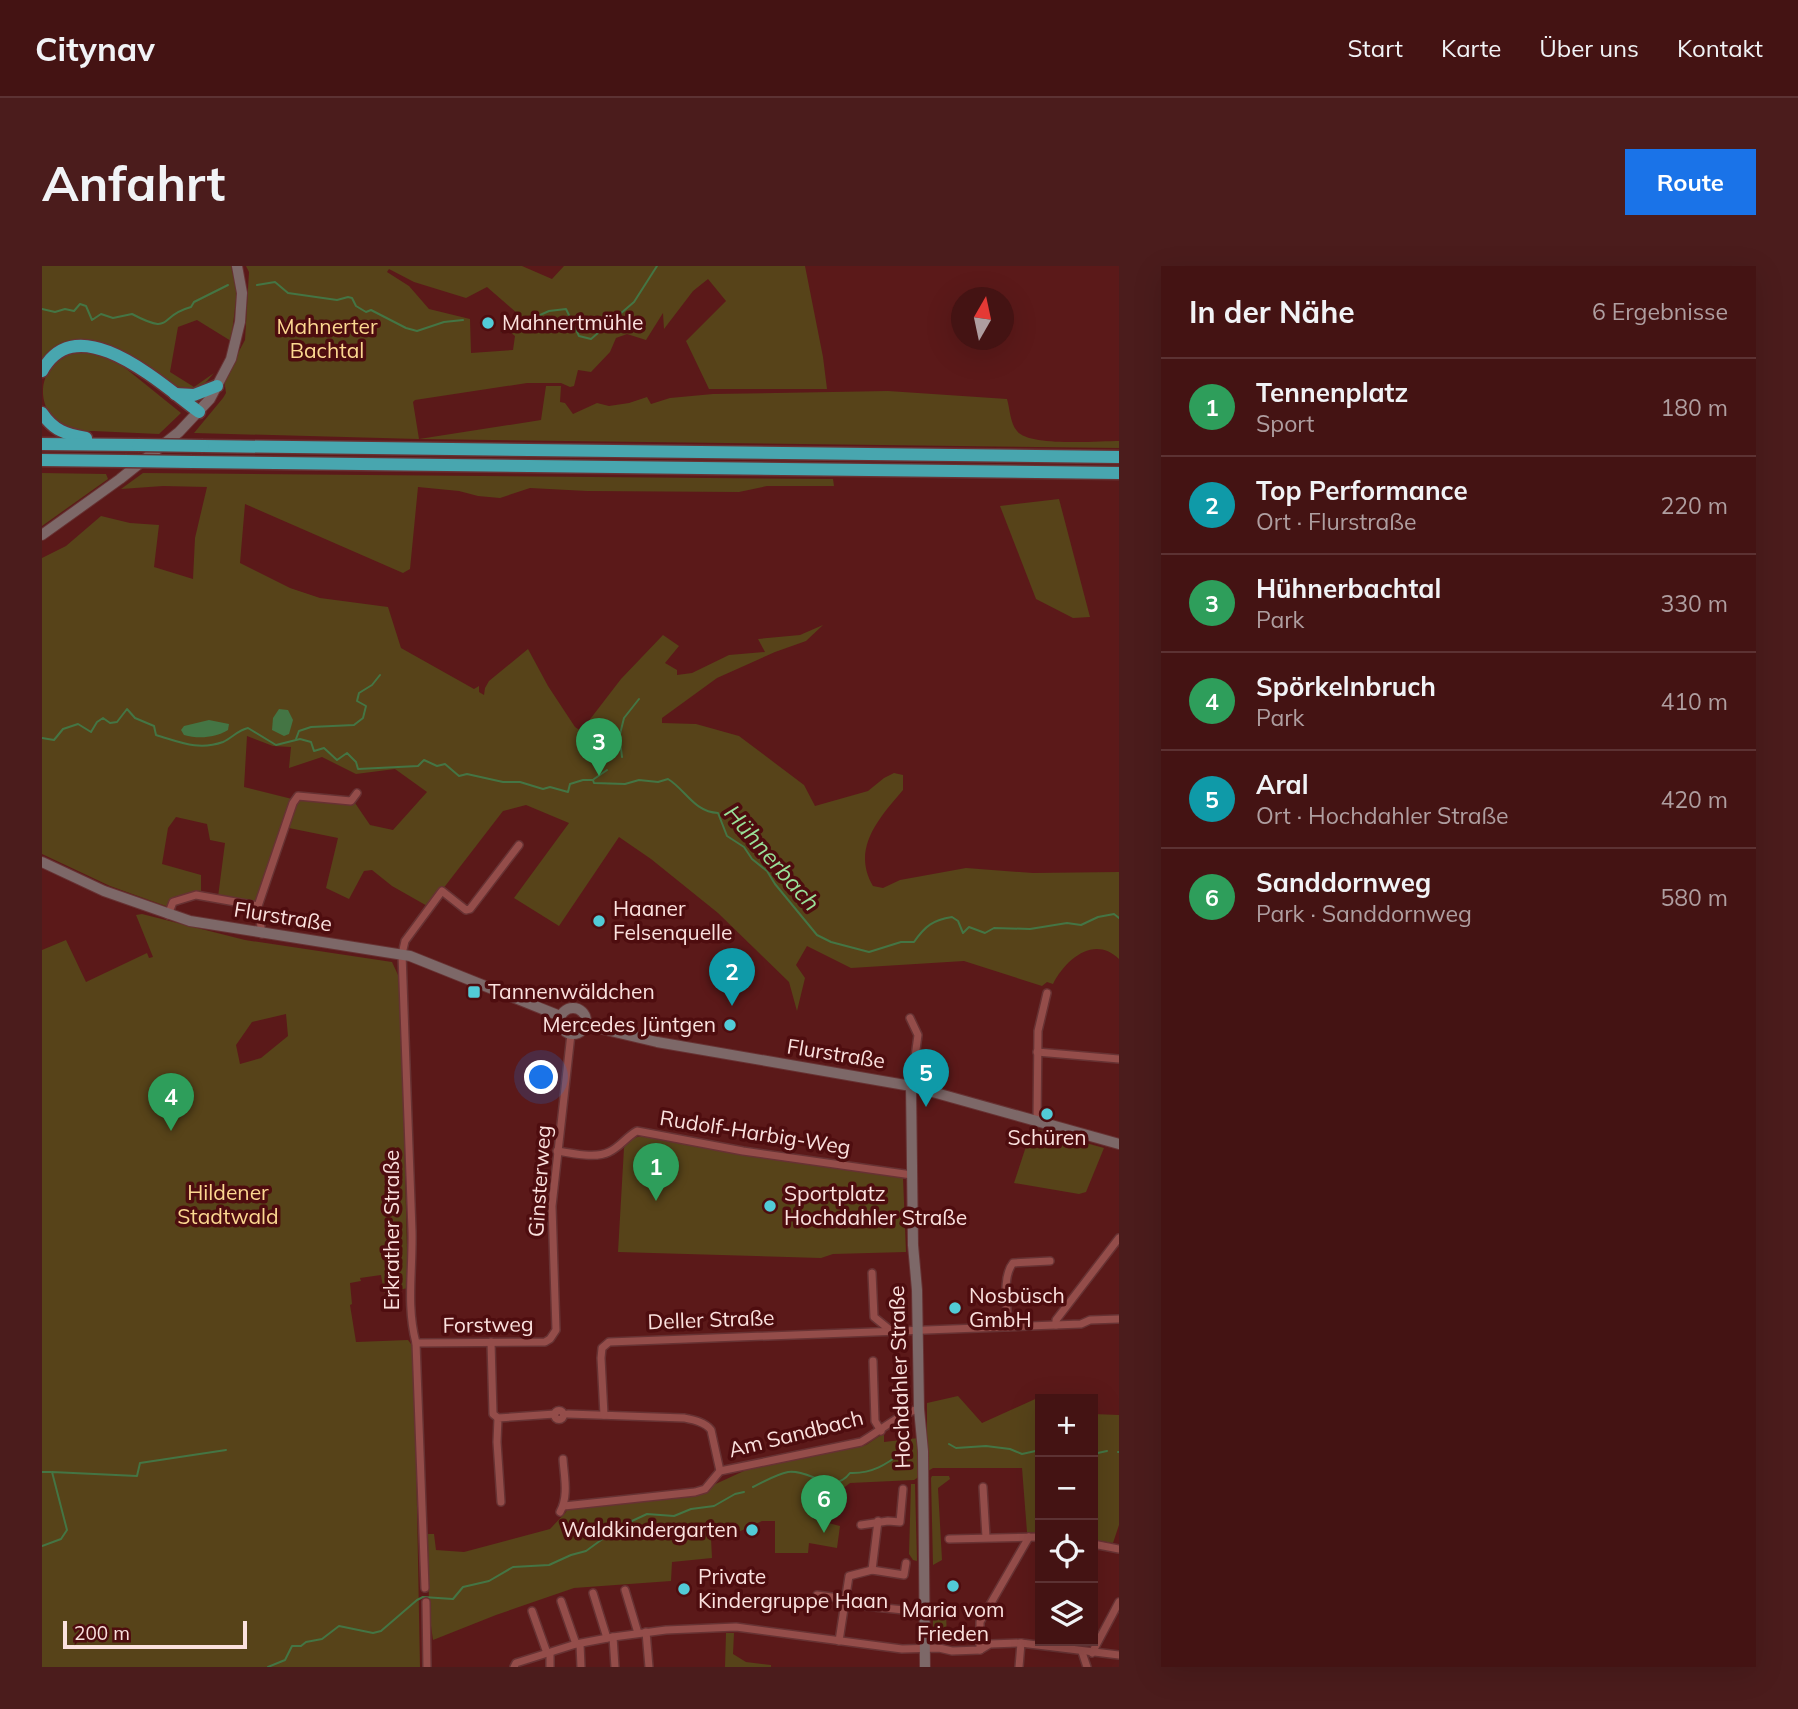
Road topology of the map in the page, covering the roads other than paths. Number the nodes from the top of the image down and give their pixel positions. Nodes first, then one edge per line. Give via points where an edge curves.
1 (237, 266) edge
2 (42, 371) edge
3 (218, 386) junction
4 (175, 394) junction
5 (199, 412) junction
6 (42, 413) edge
7 (42, 444) edge
8 (110, 444) junction
9 (1119, 457) edge
10 (43, 460) edge
11 (1119, 473) edge
12 (42, 535) edge
13 (357, 793) dead end
14 (519, 845) dead end
15 (42, 862) edge
16 (258, 906) junction
17 (168, 915) junction
18 (262, 934) junction
19 (402, 954) junction
20 (1047, 993) dead end
21 (560, 1016) junction
22 (910, 1018) dead end
23 (585, 1025) junction
24 (571, 1034) junction
25 (1037, 1052) junction
26 (1119, 1059) edge
27 (911, 1086) junction
28 (1037, 1121) junction
29 (1119, 1144) edge
30 (557, 1151) junction
31 (912, 1175) junction
32 (1119, 1238) edge
33 (1050, 1261) dead end
34 (872, 1273) dead end
35 (1119, 1319) edge
36 (1056, 1325) junction
37 (1008, 1327) junction
38 (556, 1330) joint
39 (890, 1330) junction
40 (918, 1330) junction
41 (491, 1342) junction
42 (416, 1343) junction
43 (873, 1361) dead end
44 (919, 1409) junction
45 (555, 1414) dead end
46 (568, 1414) dead end
47 (604, 1415) junction
48 (498, 1418) junction
49 (881, 1431) junction
50 (563, 1459) dead end
51 (720, 1471) junction
52 (983, 1487) dead end
53 (903, 1489) dead end
54 (501, 1502) dead end
55 (986, 1537) junction
56 (1029, 1537) junction
57 (1035, 1538) edge
58 (949, 1539) dead end
59 (1098, 1545) edge
60 (1119, 1549) edge
61 (906, 1563) dead end
62 (872, 1570) junction
63 (425, 1588) dead end
64 (625, 1590) dead end
65 (593, 1593) dead end
66 (817, 1595) dead end
67 (561, 1601) dead end
68 (426, 1602) dead end
69 (845, 1602) junction
70 (1119, 1602) edge
71 (904, 1610) dead end
72 (532, 1611) dead end
73 (642, 1632) junction
74 (610, 1637) junction
75 (839, 1641) junction
76 (1021, 1643) junction
77 (578, 1644) junction
78 (925, 1649) junction
79 (981, 1650) junction
80 (1082, 1652) junction
81 (549, 1653) junction
82 (1092, 1653) junction
83 (1119, 1655) edge
84 (427, 1667) edge
85 (514, 1667) edge
86 (550, 1667) edge
87 (581, 1667) edge
88 (615, 1667) edge
89 (649, 1667) edge
90 (925, 1667) edge
91 (1019, 1667) edge
92 (1087, 1667) edge

1 - 3 main road via 242,293 240,322 231,359
2 - 4 highway via 64,349 89,345 113,352
3 - 4 highway via 194,395
3 - 5 main road
4 - 5 highway
5 - 12 main road via 131,470
6 - 8 highway via 57,430
7 - 8 highway
8 - 9 highway, bridge
10 - 11 highway, bridge
13 - 16 street via 351,801 298,796
14 - 19 street via 470,909 442,891 405,941
15 - 17 main road, Flurstraße
16 - 17 street via 196,895 173,902
16 - 18 street
17 - 18 main road, Flurstraße
18 - 19 main road, Flurstraße
19 - 21 main road, Flurstraße
19 - 42 street, Erkrather Straße via 413,1269 409,1313
20 - 25 street
21 - 23 main road via 575,1008 583,1012
21 - 24 main road via 562,1028
22 - 27 street via 918,1035
23 - 24 main road
23 - 27 main road, Flurstraße
24 - 30 street, Ginsterweg
25 - 26 street
25 - 28 street
27 - 28 main road, Flurstraße
27 - 31 main road, Hochdahler Straße
28 - 29 main road, Flurstraße
30 - 31 street, Rudolf-Harbig-Weg via 608,1153 637,1131
30 - 38 street, Ginsterweg via 552,1206
31 - 40 main road, Hochdahler Straße
32 - 36 street
33 - 37 street via 1013,1263 1009,1268
34 - 39 street via 874,1317
35 - 36 street, Deller Straße
36 - 37 street, Deller Straße
37 - 40 street, Deller Straße
38 - 41 street, Forstweg via 545,1342
39 - 40 street, Deller Straße
39 - 47 street, Deller Straße via 609,1342 601,1358
40 - 44 main road, Hochdahler Straße
41 - 42 street, Forstweg
41 - 48 street via 493,1414
42 - 63 street, Erkrather Straße
43 - 49 street, Am Sandbach via 875,1421
44 - 49 street, Am Sandbach via 908,1411
44 - 78 main road, Hochdahler Straße
45 - 48 street
46 - 47 street, Am Sandbach
47 - 51 street, Am Sandbach via 684,1418 708,1426
48 - 54 street
49 - 51 street, Am Sandbach via 861,1442
50 - 51 street, Am Sandbach via 562,1509 695,1492 705,1489
52 - 55 street
53 - 62 street via 900,1522 878,1524
55 - 56 street
55 - 58 street
56 - 57 street
56 - 79 street via 980,1622
59 - 60 street
61 - 62 street via 904,1575
62 - 69 street via 849,1576
64 - 73 street
65 - 74 street
66 - 69 street
67 - 77 street
68 - 84 street
69 - 71 street
69 - 75 street
70 - 82 street
72 - 81 street
73 - 74 street
73 - 75 street via 736,1628
73 - 89 street
74 - 77 street
74 - 88 street
75 - 78 street
76 - 79 street via 990,1644
76 - 80 street
76 - 91 street
77 - 81 street
77 - 87 street
78 - 79 street
78 - 90 main road, Hochdahler Straße
80 - 82 street
80 - 92 street
81 - 85 street
81 - 86 street
82 - 83 street

